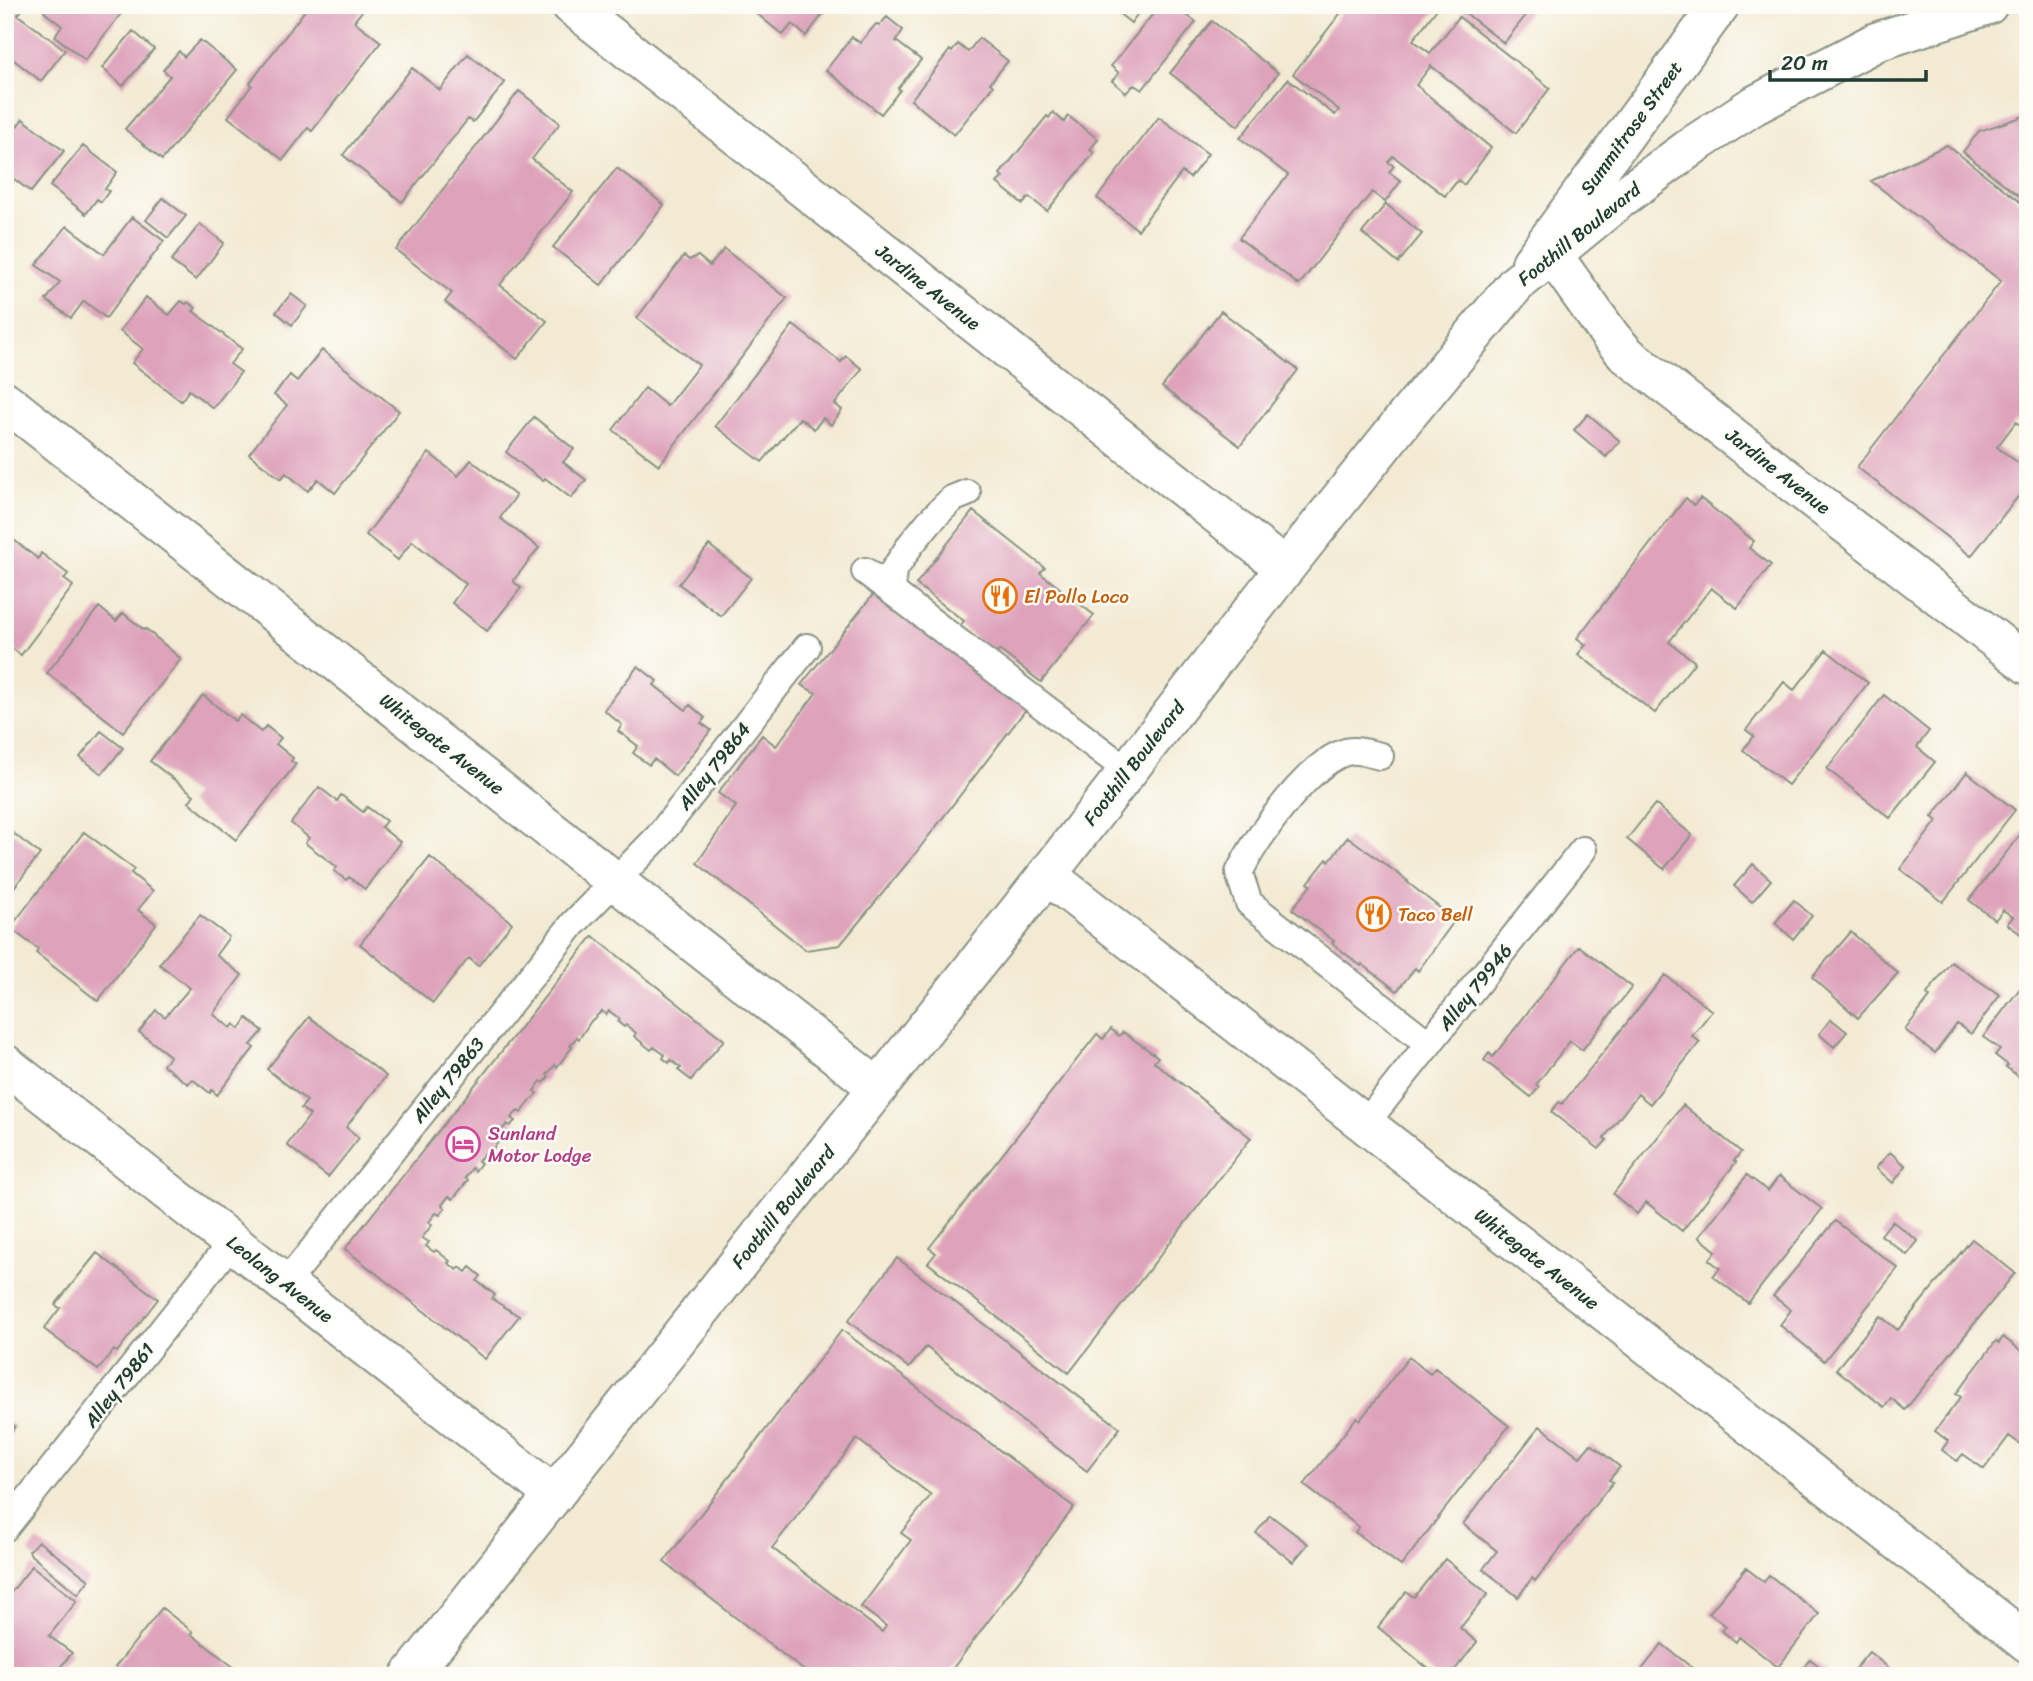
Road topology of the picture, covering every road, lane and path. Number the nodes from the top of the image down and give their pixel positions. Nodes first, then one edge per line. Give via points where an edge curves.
1 (571, 5) edge
2 (1720, 5) edge
3 (1988, 5) edge
4 (1552, 254) junction
5 (1516, 284) junction
6 (5, 401) edge
7 (967, 493) dead end
8 (1285, 568) junction
9 (865, 571) dead end
10 (893, 591) junction
11 (807, 647) dead end
12 (2028, 665) edge
13 (1380, 756) dead end
14 (1128, 771) junction
15 (1583, 850) dead end
16 (1047, 875) junction
17 (615, 881) junction
18 (1429, 1044) junction
19 (5, 1064) edge
20 (878, 1088) junction
21 (1365, 1124) junction
22 (232, 1242) junction
23 (286, 1283) junction
24 (554, 1494) junction
25 (5, 1528) edge
26 (2028, 1643) edge
27 (410, 1676) edge

1 - 8 street, Jardine Avenue
2 - 5 street, Summitrose Street
3 - 4 street, Foothill Boulevard via 1876,42 1753,106 1620,199
4 - 5 street, Foothill Boulevard
4 - 12 street, Jardine Avenue via 1627,355
5 - 8 street, Foothill Boulevard
6 - 17 street, Whitegate Avenue
7 - 10 lane via 952,499 911,544 892,573
8 - 14 street, Foothill Boulevard
9 - 10 lane
10 - 14 lane
11 - 17 lane, Alley 79864 via 658,837
13 - 18 lane via 1352,751 1325,762 1301,783 1239,873 1249,903
14 - 16 street, Foothill Boulevard
15 - 18 lane, Alley 79946
16 - 20 street, Foothill Boulevard
16 - 21 street, Whitegate Avenue
17 - 20 street, Whitegate Avenue
17 - 23 lane, Alley 79863 via 573,924
18 - 21 lane, Alley 79946
19 - 22 street, Leolang Avenue
20 - 24 street, Foothill Boulevard
21 - 26 street, Whitegate Avenue
22 - 23 street, Leolang Avenue
22 - 25 lane, Alley 79861
23 - 24 street, Leolang Avenue
24 - 27 street, Foothill Boulevard

